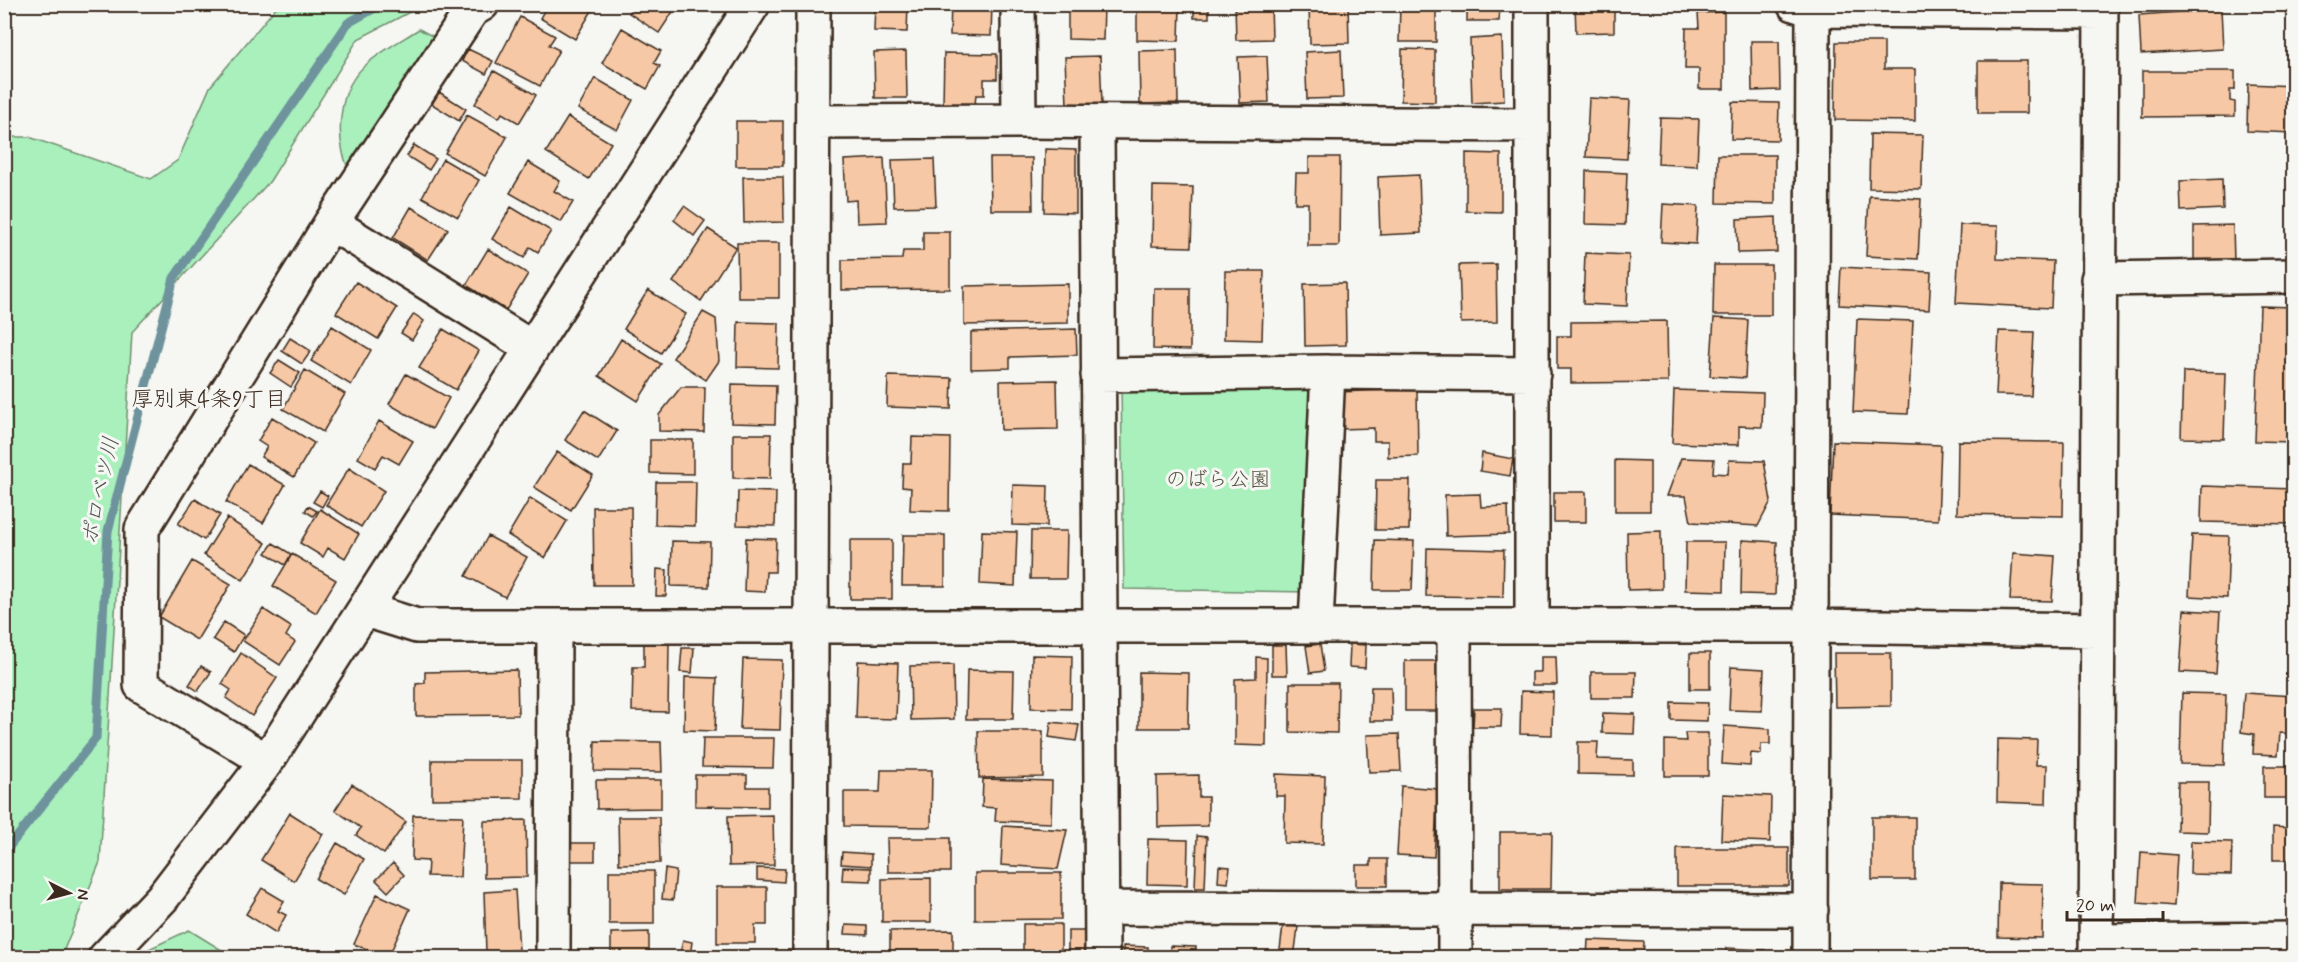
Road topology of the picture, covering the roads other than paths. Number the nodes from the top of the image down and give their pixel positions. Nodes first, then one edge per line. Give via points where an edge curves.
1 (482, 4) edge
2 (753, 4) edge
3 (813, 4) edge
4 (1018, 4) edge
5 (1532, 4) edge
6 (1803, 7) edge
7 (2101, 8) edge
8 (1019, 121) junction
9 (813, 122) junction
10 (1097, 123) junction
11 (1531, 125) junction
12 (331, 223) junction
13 (2294, 276) edge
14 (2098, 279) junction
15 (532, 348) junction
16 (1328, 372) junction
17 (1533, 374) junction
18 (1098, 375) junction
19 (366, 610) junction
20 (1316, 624) junction
21 (1100, 625) junction
22 (1532, 625) junction
23 (554, 626) junction
24 (1454, 626) junction
25 (1810, 626) junction
26 (809, 627) junction
27 (2097, 630) junction
28 (267, 761) junction
29 (1102, 908) junction
30 (1811, 910) junction
31 (1455, 911) junction
32 (2294, 939) edge
33 (2096, 949) edge
34 (105, 957) edge
35 (553, 957) edge
36 (810, 957) edge
37 (1102, 957) edge
38 (1455, 957) edge
39 (1810, 957) edge

1 - 12 street via 472,10
2 - 15 street
3 - 9 street
4 - 8 street
5 - 11 street
6 - 7 street
6 - 25 street
7 - 14 street
8 - 9 street
8 - 10 street
9 - 26 street
10 - 11 street
10 - 18 street
11 - 17 street
12 - 15 street
12 - 28 street via 142,529 141,685
13 - 14 street
14 - 27 street
15 - 19 street
16 - 17 street
16 - 18 street
16 - 20 street
17 - 22 street
18 - 21 street
19 - 23 street via 417,626
19 - 28 street
20 - 21 street
20 - 24 street
21 - 26 street
21 - 29 street
22 - 24 street
22 - 25 street
23 - 26 street
23 - 35 street
24 - 31 street
25 - 27 street
25 - 30 street
26 - 36 street
27 - 33 street
28 - 34 street via 162,898
29 - 31 street
29 - 37 street
30 - 31 street
30 - 39 street
31 - 38 street
32 - 33 street

